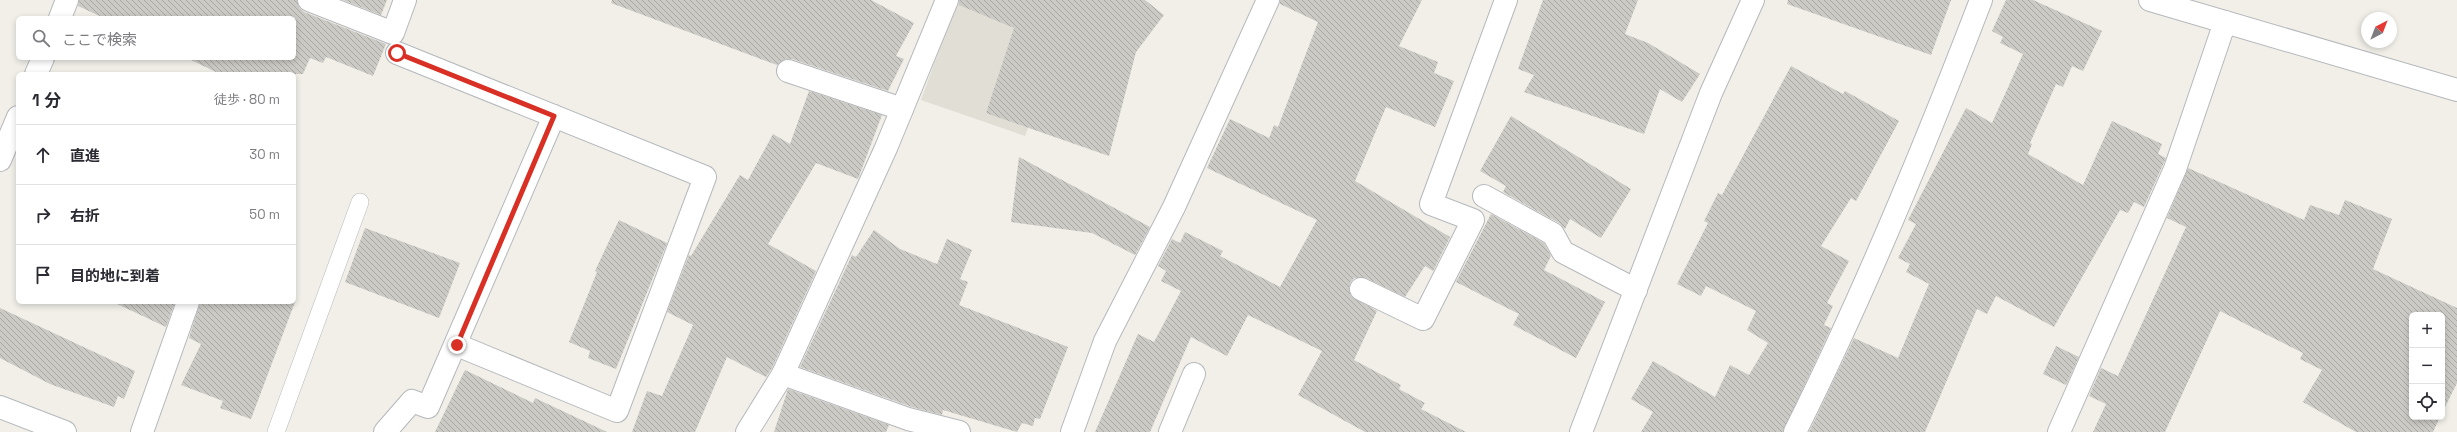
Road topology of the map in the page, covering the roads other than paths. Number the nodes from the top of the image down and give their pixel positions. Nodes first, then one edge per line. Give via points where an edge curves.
1 (67, 0) edge
2 (309, 0) edge
3 (405, 0) edge
4 (947, 0) edge
5 (1268, 0) edge
6 (1506, 0) edge
7 (1753, 0) edge
8 (1981, 0) edge
9 (2150, 0) edge
10 (61, 16) edge
11 (2225, 22) junction
12 (397, 53) dead end
13 (42, 60) edge
14 (788, 71) dead end
15 (37, 72) edge
16 (2457, 90) edge
17 (902, 109) junction
18 (554, 116) junction
19 (16, 122) edge
20 (0, 160) edge
21 (1484, 196) dead end
22 (360, 202) dead end
23 (1360, 289) dead end
24 (1636, 290) junction
25 (187, 304) edge
26 (457, 345) junction
27 (783, 374) junction
28 (1194, 374) dead end
29 (0, 407) edge
30 (65, 432) edge
31 (142, 432) edge
32 (276, 432) edge
33 (385, 432) edge
34 (747, 432) edge
35 (959, 432) edge
36 (1072, 432) edge
37 (1170, 432) edge
38 (1581, 432) edge
39 (1795, 432) edge
40 (2059, 432) edge

1 - 10 street
2 - 3 street via 393,33
4 - 17 street
5 - 36 street via 1174,207 1105,341
6 - 23 street via 1431,204 1473,220 1423,318
7 - 24 street via 1712,93
8 - 39 street via 1946,91 1832,358
9 - 11 street
11 - 16 street
11 - 40 street via 2175,169
12 - 18 street
13 - 15 street
14 - 17 street
17 - 27 street
18 - 26 street
18 - 26 street via 705,177 617,411
19 - 20 street
21 - 24 street via 1553,234 1563,252
22 - 32 lane
24 - 38 street
25 - 31 street
26 - 33 street via 428,407 412,401
27 - 34 street
27 - 35 street via 908,419
28 - 37 street
29 - 30 street

